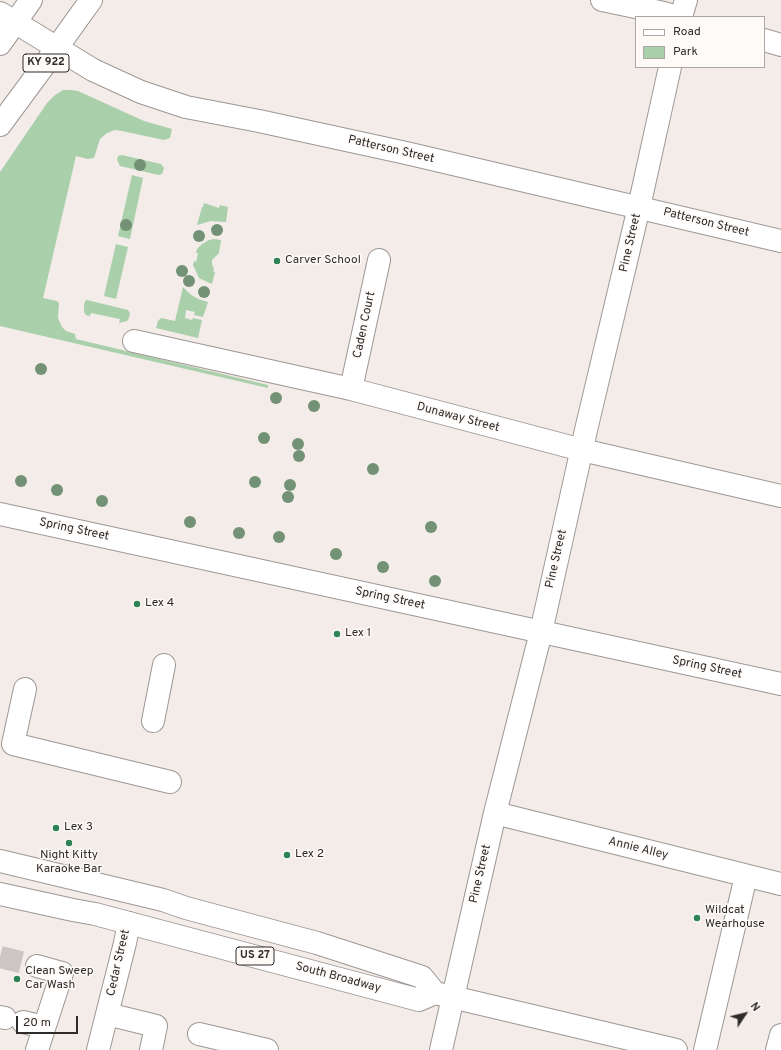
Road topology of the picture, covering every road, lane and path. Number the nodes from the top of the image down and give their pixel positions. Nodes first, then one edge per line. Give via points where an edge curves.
1 (31, 0) edge
2 (91, 0) edge
3 (602, 0) edge
4 (686, 0) edge
5 (674, 16) edge
6 (681, 16) edge
7 (7, 18) edge
8 (765, 40) edge
9 (0, 44) edge
10 (781, 45) edge
11 (57, 48) junction
12 (670, 68) edge
13 (0, 125) edge
14 (639, 207) junction
15 (781, 241) edge
16 (379, 260) dead end
17 (134, 341) dead end
18 (351, 389) junction
19 (582, 450) junction
20 (781, 496) edge
21 (0, 514) edge
22 (541, 632) junction
23 (164, 665) dead end
24 (781, 684) edge
25 (25, 689) dead end
26 (153, 721) dead end
27 (170, 782) dead end
28 (495, 813) junction
29 (0, 861) edge
30 (746, 876) junction
31 (781, 884) edge
32 (0, 894) edge
33 (129, 923) junction
34 (37, 966) tunnel mouth
35 (444, 995) junction
36 (107, 1014) junction
37 (18, 1021) edge
38 (199, 1034) dead end
39 (781, 1035) edge
40 (36, 1050) edge
41 (98, 1050) edge
42 (151, 1050) edge
43 (267, 1050) edge
44 (441, 1050) edge
45 (676, 1050) edge
46 (705, 1050) edge
47 (777, 1050) edge

1 - 7 street
2 - 11 street, KY 922
3 - 5 street
4 - 6 street
7 - 9 street
7 - 11 street, Patterson Street
8 - 10 street
11 - 13 street, KY 922
11 - 14 street, Patterson Street via 100,73 141,92 186,108 260,121
12 - 14 street, Pine Street
14 - 15 street, Patterson Street
14 - 19 street, Pine Street
16 - 18 street, Caden Court
17 - 18 street, Dunaway Street
18 - 19 street, Dunaway Street
19 - 20 street, Dunaway Street
19 - 22 street, Pine Street
21 - 22 street, Spring Street
22 - 24 street, Spring Street
22 - 28 street, Pine Street
23 - 26 street
25 - 27 street via 13,744
28 - 30 street, Annie Alley
28 - 35 street, Pine Street
29 - 35 street via 163,900 317,943 422,977
30 - 31 street, Annie Alley
30 - 46 street
32 - 33 street, South Broadway / US 27
33 - 35 street, South Broadway / US 27 via 419,1000
33 - 36 street, Cedar Street
34 - 37 street via 62,973
35 - 44 street, Pine Street
35 - 45 street
36 - 41 street, Cedar Street
36 - 42 street via 156,1026
37 - 40 street
38 - 43 street
39 - 47 street

